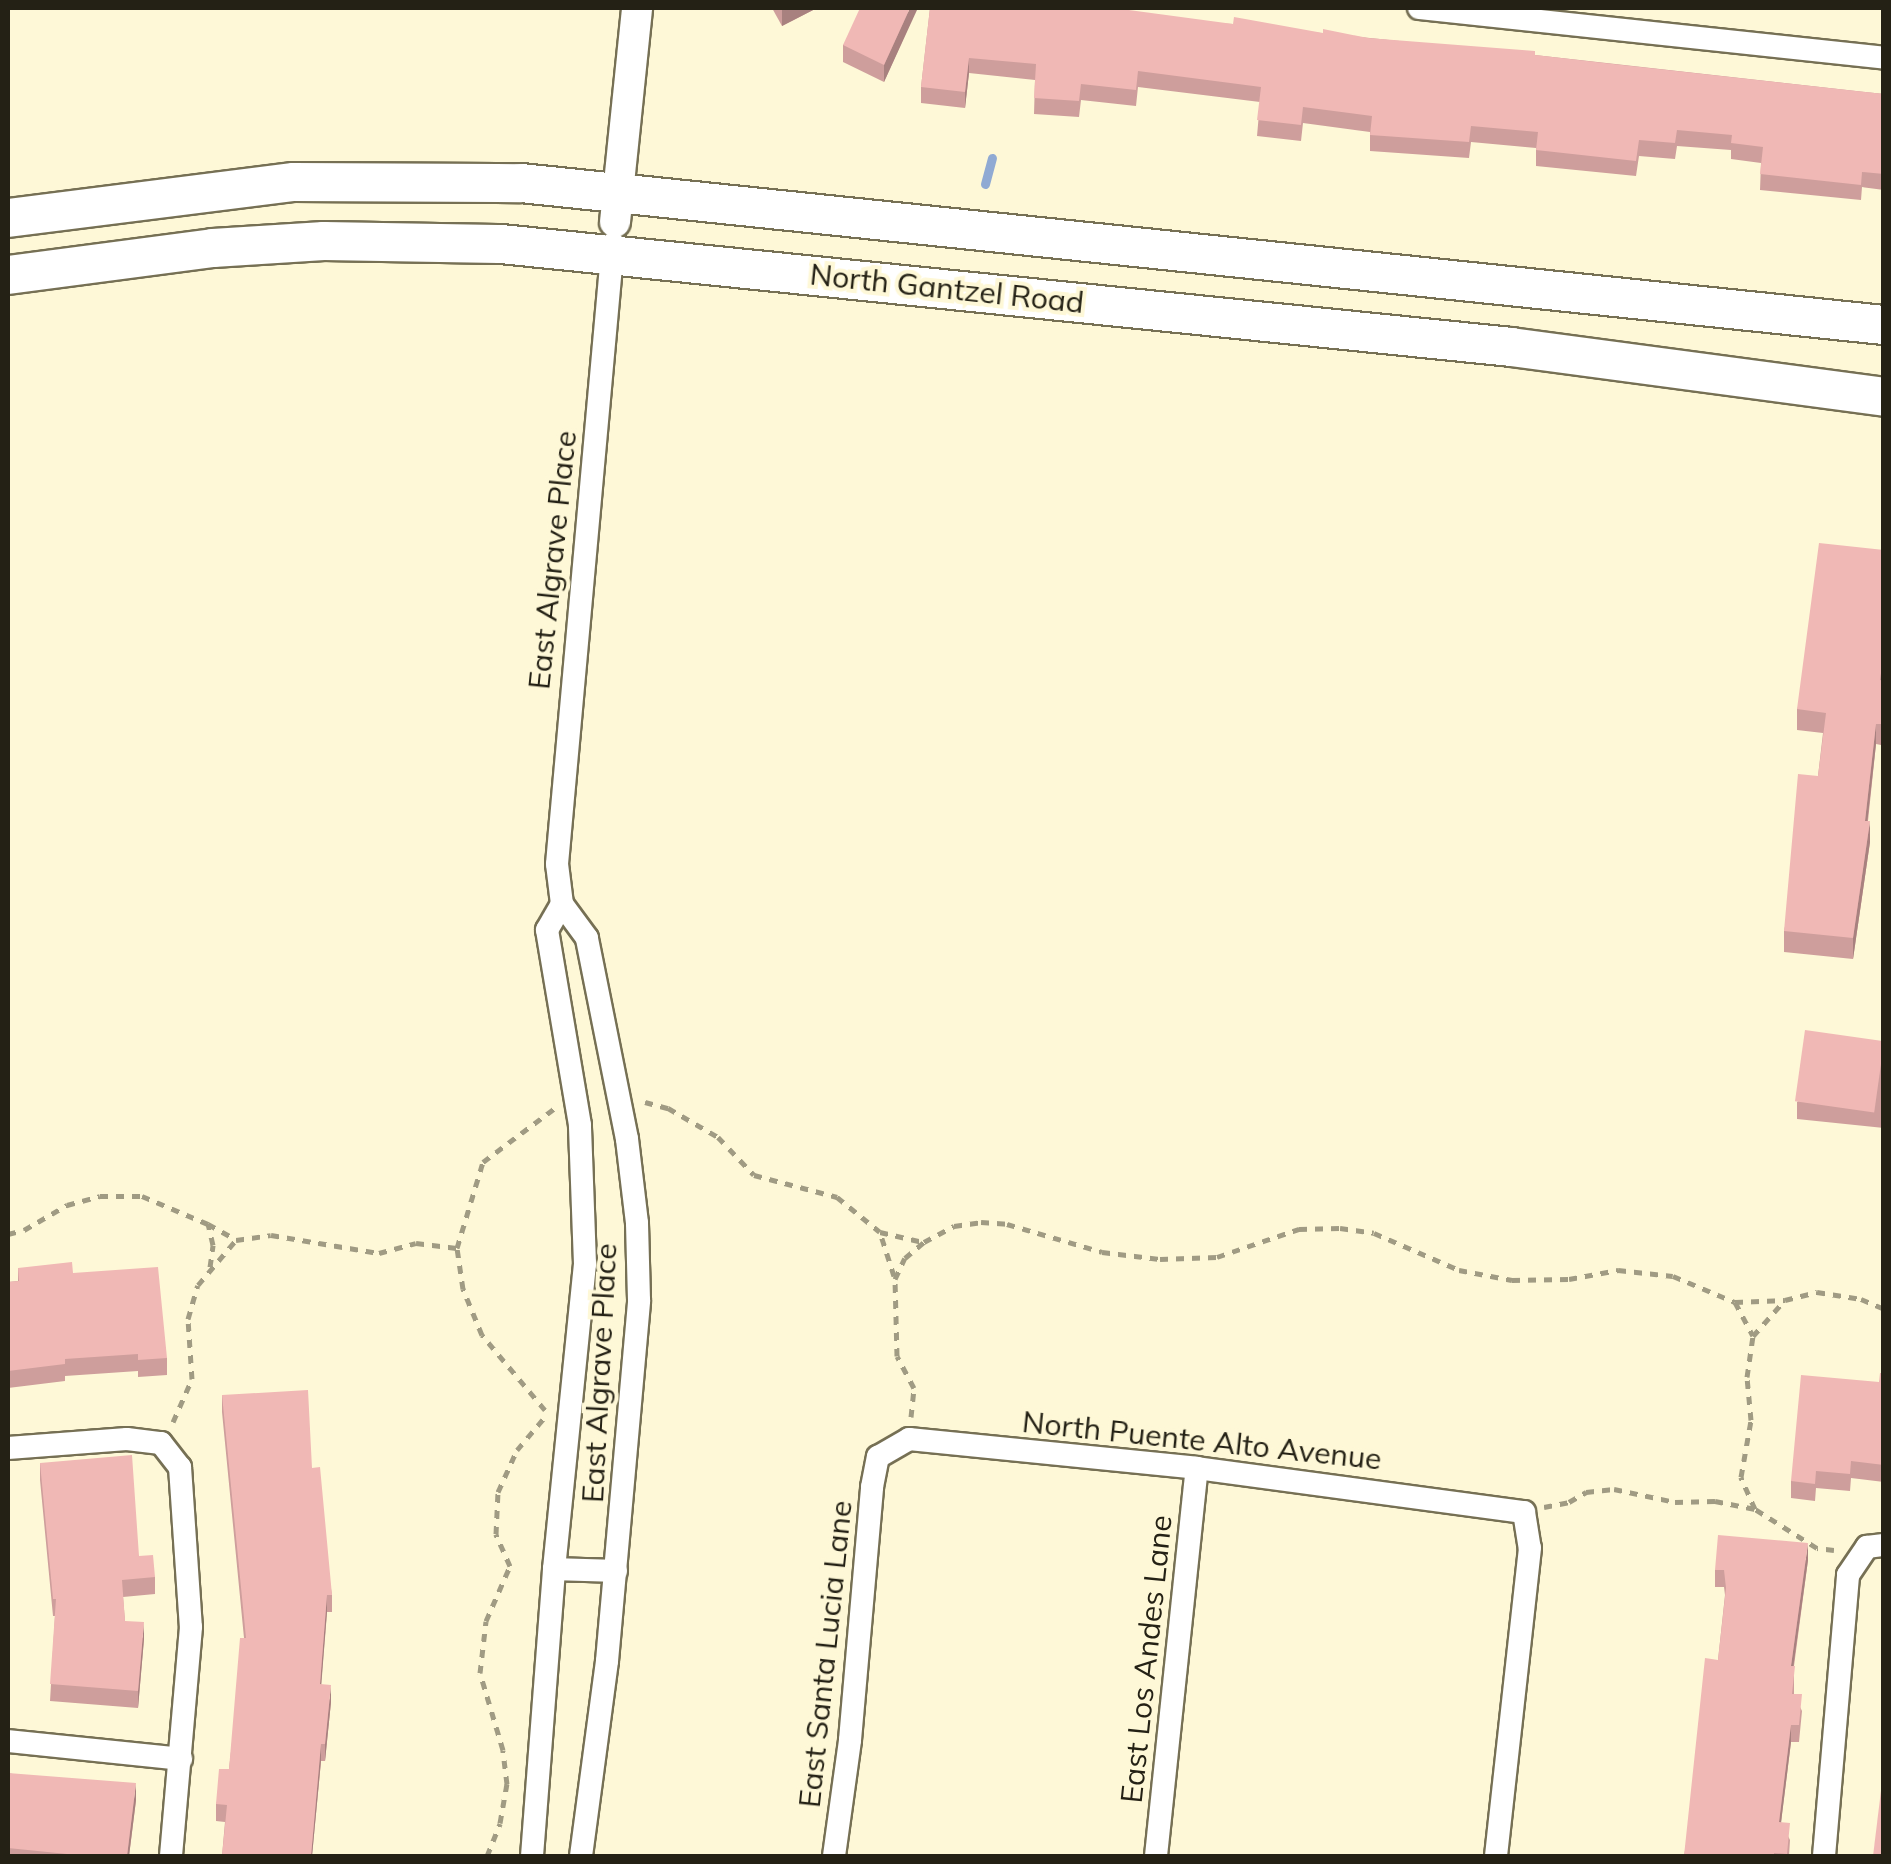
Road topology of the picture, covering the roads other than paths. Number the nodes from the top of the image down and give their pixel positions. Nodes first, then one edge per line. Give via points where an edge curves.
1 (637, 8) edge
2 (1419, 8) edge
3 (1600, 18) edge
4 (1884, 58) edge
5 (8, 218) edge
6 (615, 222) junction
7 (8, 275) edge
8 (1884, 325) edge
9 (1884, 397) edge
10 (562, 904) junction
11 (909, 1439) joint
12 (8, 1448) edge
13 (1196, 1468) junction
14 (1875, 1546) edge
15 (554, 1569) junction
16 (616, 1571) junction
17 (8, 1742) edge
18 (180, 1759) junction
19 (171, 1856) edge
20 (532, 1856) edge
21 (581, 1856) edge
22 (834, 1856) edge
23 (1156, 1856) edge
24 (1496, 1856) edge
25 (1824, 1856) edge

1 - 6 street
2 - 3 street
3 - 4 street
5 - 6 main road, North Gantzel Road via 294,182 442,180
6 - 7 main road, North Gantzel Road via 417,240 213,248
6 - 8 main road, North Gantzel Road
6 - 9 main road, North Gantzel Road
6 - 10 street, East Algrave Place via 561,784
10 - 15 street, East Algrave Place via 547,930 580,1125 586,1210 582,1313
10 - 16 street, East Algrave Place via 586,938 627,1139 637,1224 638,1316
11 - 13 street, North Puente Alto Avenue
11 - 22 street, East Santa Lucia Lane via 878,1458
12 - 18 street via 127,1439 161,1443 180,1467 191,1627
13 - 23 street, East Los Andes Lane
13 - 24 street, North Puente Alto Avenue via 1524,1512 1530,1548
14 - 25 street via 1848,1575
15 - 16 street
15 - 20 street, East Algrave Place
16 - 21 street, East Algrave Place
17 - 18 street
18 - 19 street

